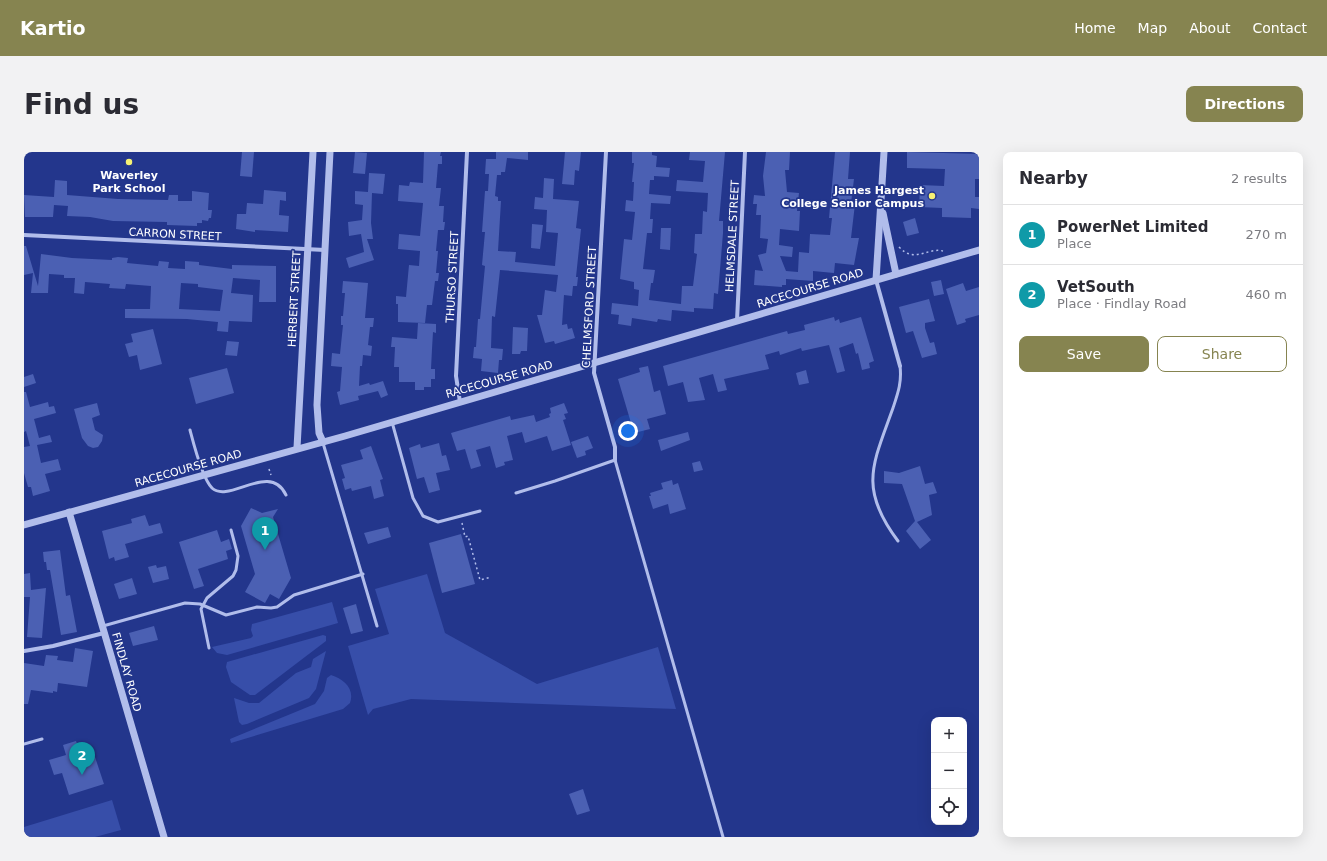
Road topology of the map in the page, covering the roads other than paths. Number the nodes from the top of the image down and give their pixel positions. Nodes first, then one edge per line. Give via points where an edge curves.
1 (313, 152) edge
2 (330, 152) edge
3 (467, 152) edge
4 (606, 152) edge
5 (745, 152) edge
6 (884, 152) edge
7 (881, 207) junction
8 (24, 235) edge
9 (308, 250) junction
10 (325, 250) junction
11 (979, 250) edge
12 (896, 274) junction
13 (876, 280) junction
14 (737, 321) junction
15 (595, 363) junction
16 (900, 366) joint
17 (460, 402) junction
18 (392, 422) junction
19 (190, 430) dead end
20 (323, 442) junction
21 (297, 448) junction
22 (614, 460) junction
23 (205, 474) junction
24 (516, 493) dead end
25 (286, 495) dead end
26 (69, 512) junction
27 (480, 512) dead end
28 (24, 525) edge
29 (231, 530) dead end
30 (898, 541) dead end
31 (363, 574) junction
32 (202, 604) junction
33 (377, 626) dead end
34 (103, 629) junction
35 (209, 648) dead end
36 (24, 651) edge
37 (42, 739) dead end
38 (24, 744) edge
39 (164, 837) edge
40 (723, 837) edge

1 - 9 street, HERBERT STREET
2 - 10 street
3 - 17 street, THURSO STREET via 456,376
4 - 15 street, CHELMSFORD STREET
5 - 14 street, HELMSDALE STREET
6 - 7 street
7 - 12 street
7 - 13 street
8 - 9 street, CARRON STREET
9 - 10 street, CARRON STREET
9 - 21 street, HERBERT STREET
10 - 20 street via 317,405 319,433
11 - 12 street, RACECOURSE ROAD
12 - 13 street, RACECOURSE ROAD
13 - 14 street, RACECOURSE ROAD
13 - 16 street
14 - 15 street, RACECOURSE ROAD
15 - 17 street, RACECOURSE ROAD
15 - 22 street, CHELMSFORD STREET via 594,373 615,447
16 - 30 lane via 901,384 873,466 872,486 886,525
17 - 18 street, RACECOURSE ROAD
18 - 20 street, RACECOURSE ROAD
18 - 27 lane via 413,498 423,516 442,522
19 - 23 lane
20 - 21 street, RACECOURSE ROAD
20 - 31 lane
21 - 23 street, RACECOURSE ROAD
22 - 24 lane
22 - 40 lane
23 - 25 lane via 209,485 217,491 223,492 265,482 282,489
23 - 26 street, RACECOURSE ROAD
26 - 28 street, RACECOURSE ROAD
26 - 34 street, FINDLAY ROAD
29 - 32 lane via 238,556 234,576
31 - 32 lane via 294,595 277,607 257,607 226,615
31 - 33 lane
32 - 34 lane via 185,603
32 - 35 lane via 201,613
34 - 36 street via 49,647
34 - 39 street, FINDLAY ROAD
37 - 38 lane

